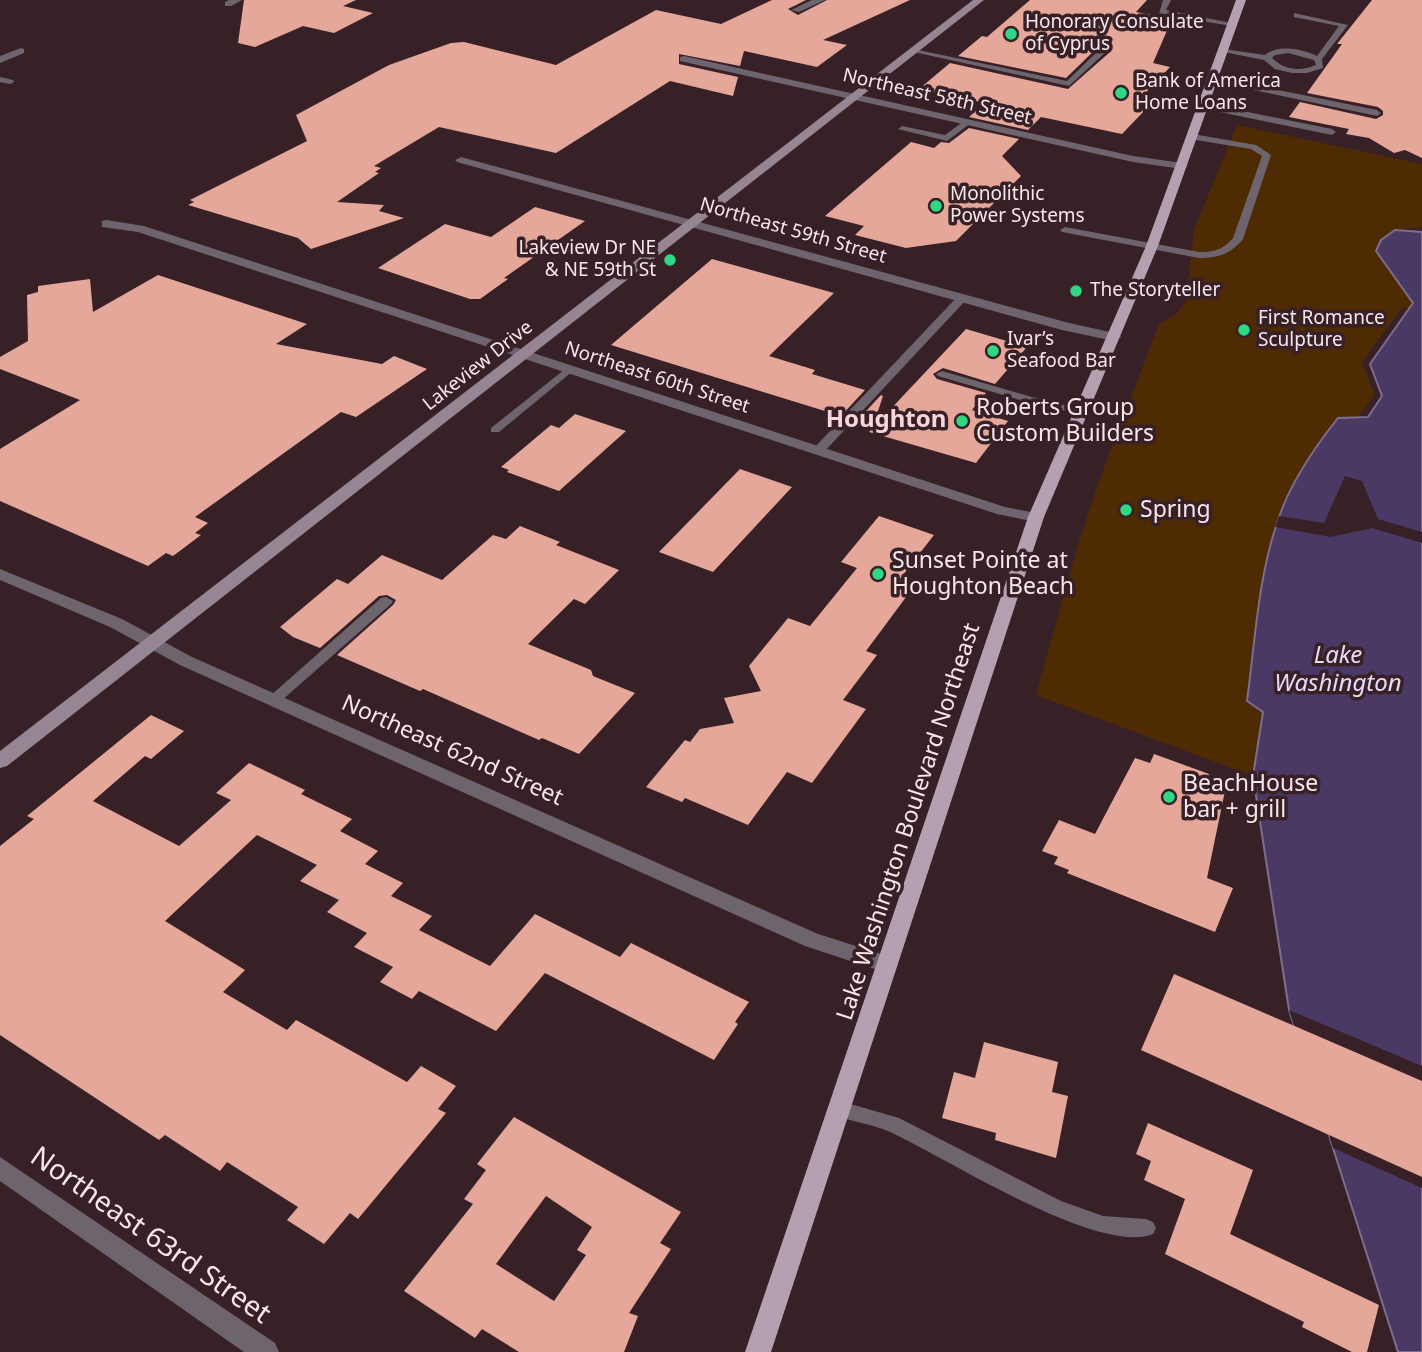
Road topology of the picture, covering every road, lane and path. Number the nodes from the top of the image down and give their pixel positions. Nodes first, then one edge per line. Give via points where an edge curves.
1 (820, 0) edge
2 (979, 0) edge
3 (1167, 0) edge
4 (1241, 0) edge
5 (796, 10) dead end
6 (1297, 15) dead end
7 (1232, 24) junction
8 (1104, 50) dead end
9 (21, 51) dead end
10 (913, 51) junction
11 (1223, 51) junction
12 (1267, 58) junction
13 (684, 59) dead end
14 (1318, 59) junction
15 (0, 60) edge
16 (0, 79) edge
17 (1214, 79) junction
18 (10, 82) dead end
19 (855, 97) junction
20 (1203, 106) junction
21 (1377, 113) dead end
22 (967, 123) junction
23 (902, 129) dead end
24 (1332, 132) dead end
25 (1193, 137) junction
26 (461, 159) dead end
27 (1182, 166) junction
28 (694, 223) junction
29 (106, 224) dead end
30 (1065, 230) dead end
31 (1152, 246) junction
32 (962, 298) junction
33 (1114, 337) junction
34 (524, 355) junction
35 (569, 369) junction
36 (942, 374) dead end
37 (1082, 411) junction
38 (495, 430) dead end
39 (818, 450) junction
40 (1036, 517) junction
41 (0, 574) edge
42 (386, 601) dead end
43 (153, 643) junction
44 (275, 699) junction
45 (0, 761) edge
46 (887, 964) junction
47 (840, 1109) junction
48 (0, 1168) edge
49 (1146, 1228) dead end
50 (266, 1352) edge
51 (758, 1352) edge

1 - 5 street
2 - 10 street, Lakeview Drive
3 - 7 lane via 1162,12
4 - 7 main road, Lake Washington Boulevard Northeast
6 - 14 lane via 1344,25
7 - 11 main road, Lake Washington Boulevard Northeast
8 - 10 lane via 1069,84
9 - 15 street
10 - 19 street, Lakeview Drive
11 - 12 lane
11 - 17 main road, Lake Washington Boulevard Northeast
12 - 14 lane via 1288,51
12 - 14 lane via 1278,67 1302,71 1320,66
13 - 19 street, Northeast 58th Street
16 - 18 lane
17 - 20 main road, Lake Washington Boulevard Northeast
17 - 21 lane
19 - 22 street, Northeast 58th Street
19 - 28 street, Lakeview Drive
20 - 24 lane
20 - 25 main road, Lake Washington Boulevard Northeast
22 - 23 lane via 947,138
22 - 27 street, Northeast 58th Street
25 - 27 main road, Lake Washington Boulevard Northeast
25 - 31 lane via 1253,147 1267,155 1238,239 1230,250 1210,256
26 - 28 street, Northeast 59th Street
27 - 31 main road, Lake Washington Boulevard Northeast
28 - 32 street, Northeast 59th Street
28 - 34 street, Lakeview Drive
29 - 34 street, Northeast 60th Street via 140,229
30 - 31 lane
31 - 33 main road, Lake Washington Boulevard Northeast
32 - 33 street, Northeast 59th Street
32 - 39 lane
33 - 37 main road, Lake Washington Boulevard Northeast
34 - 35 street, Northeast 60th Street
34 - 43 street, Lakeview Drive
35 - 38 lane
35 - 39 street, Northeast 60th Street
36 - 37 lane
37 - 40 main road, Lake Washington Boulevard Northeast
39 - 40 street, Northeast 60th Street via 1002,511
40 - 46 main road, Lake Washington Boulevard Northeast
41 - 43 street, Northeast 62nd Street
42 - 44 lane
43 - 44 street, Northeast 62nd Street
43 - 45 street, Lakeview Drive
44 - 46 street, Northeast 62nd Street via 812,940
46 - 47 main road, Lake Washington Boulevard Northeast
47 - 49 lane via 892,1124 1056,1208 1103,1224
47 - 51 main road, Lake Washington Boulevard Northeast
48 - 50 street, Northeast 63rd Street

